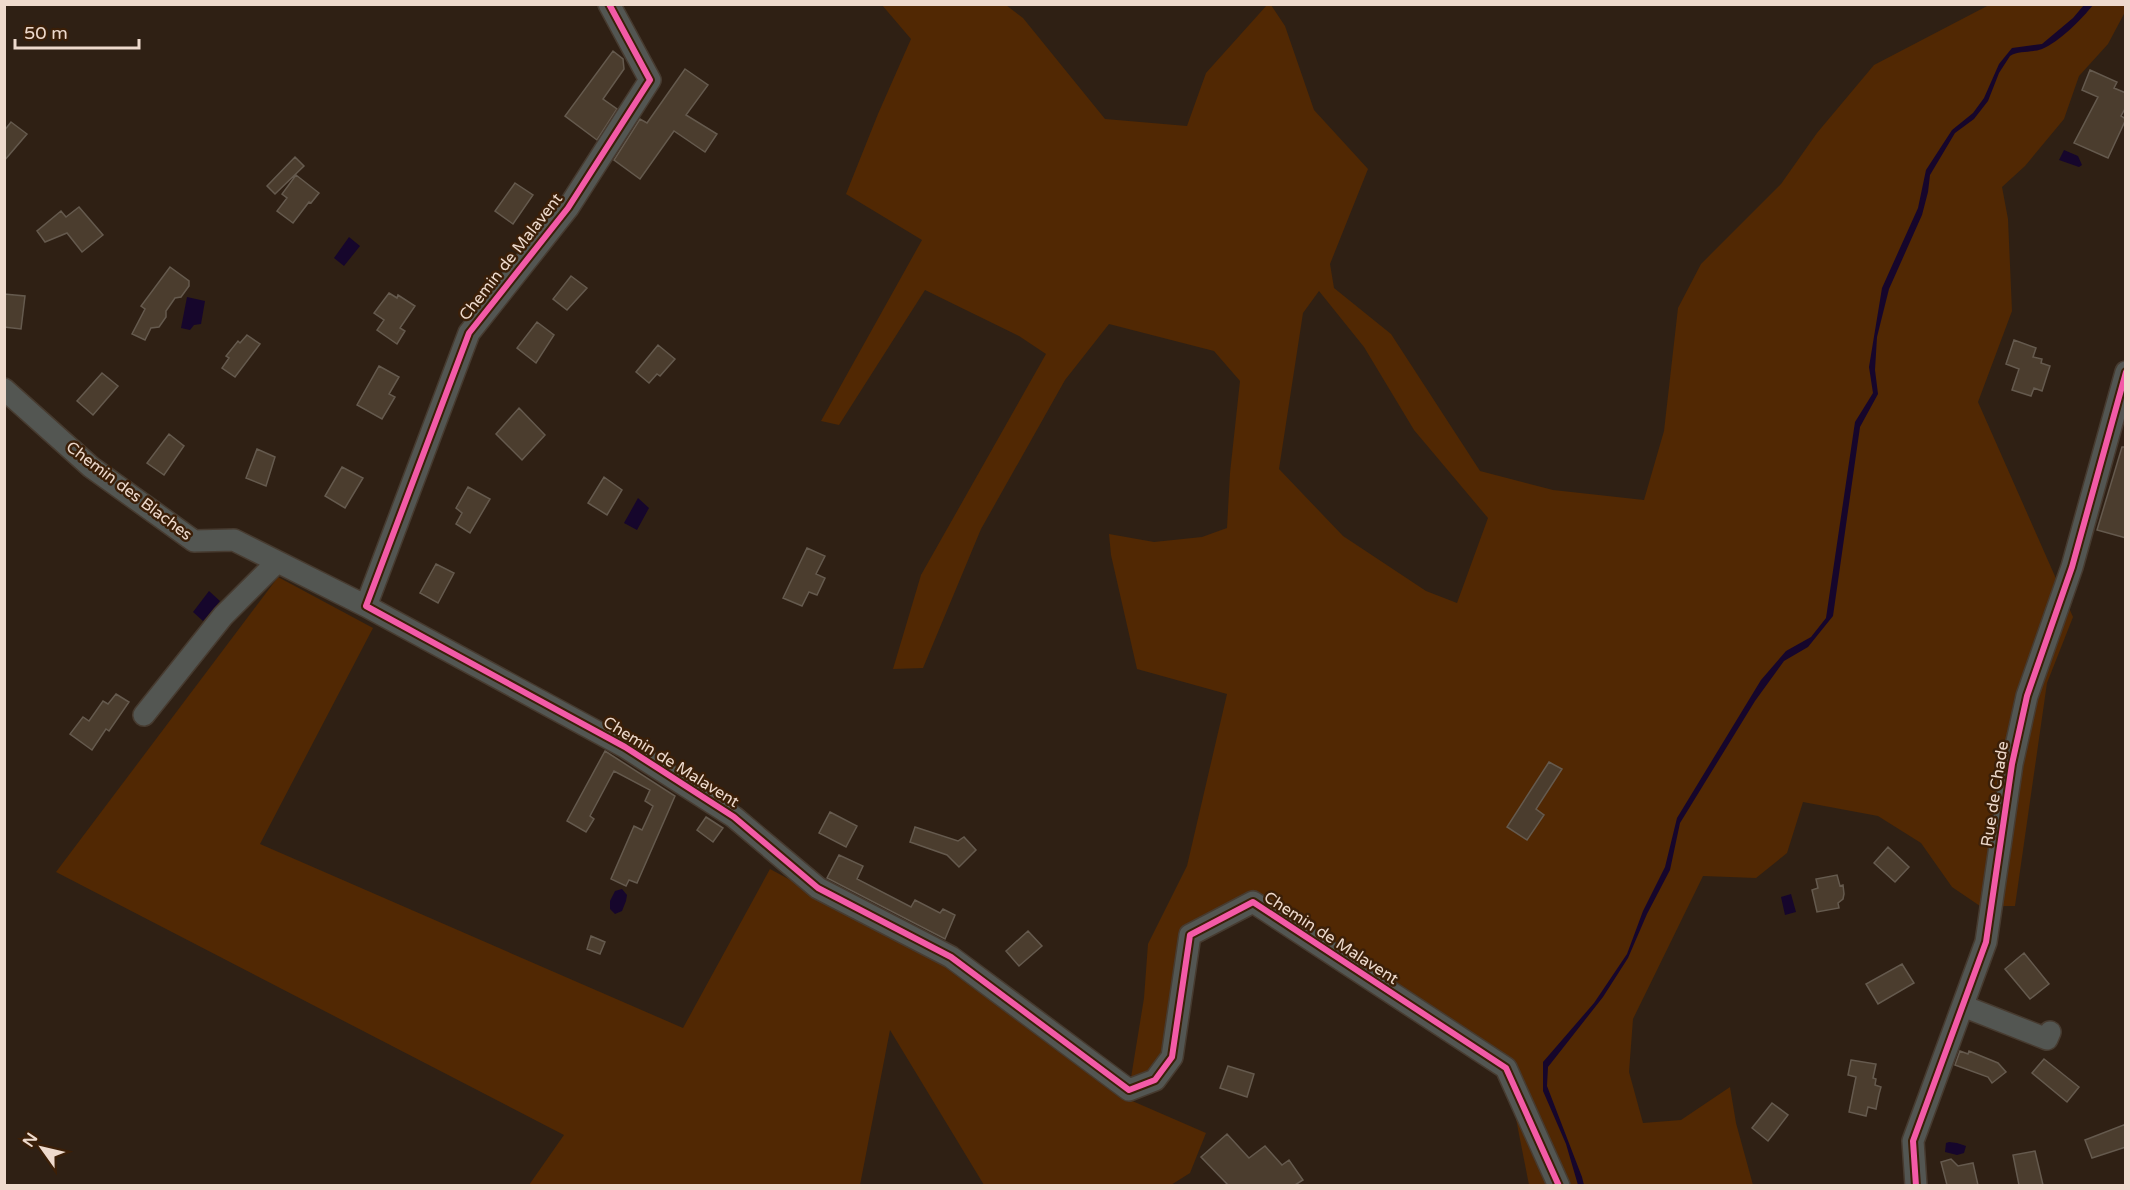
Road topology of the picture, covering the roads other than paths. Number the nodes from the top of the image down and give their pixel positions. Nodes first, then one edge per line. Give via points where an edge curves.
1 (609, 4) edge
2 (2126, 372) edge
3 (4, 390) edge
4 (277, 562) junction
5 (366, 606) junction
6 (144, 715) dead end
7 (1963, 1006) junction
8 (2050, 1032) dead end
9 (1559, 1185) edge
10 (1916, 1185) edge

1 - 5 street, Chemin de Malavent via 650,80 568,208 469,333
2 - 7 street, Rue de Chade via 2072,567 2027,696 2012,764 1986,942
3 - 4 street, Chemin des Blaches via 91,467 194,541 234,540
4 - 5 street, Chemin des Blaches
4 - 6 street via 223,615
5 - 9 street, Chemin de Malavent via 625,747 735,817 818,888 951,957 1129,1090 1155,1080 1172,1057 1190,935 1252,902 1506,1068
7 - 8 street via 2047,1039
7 - 10 street, Rue de Chade via 1913,1142

